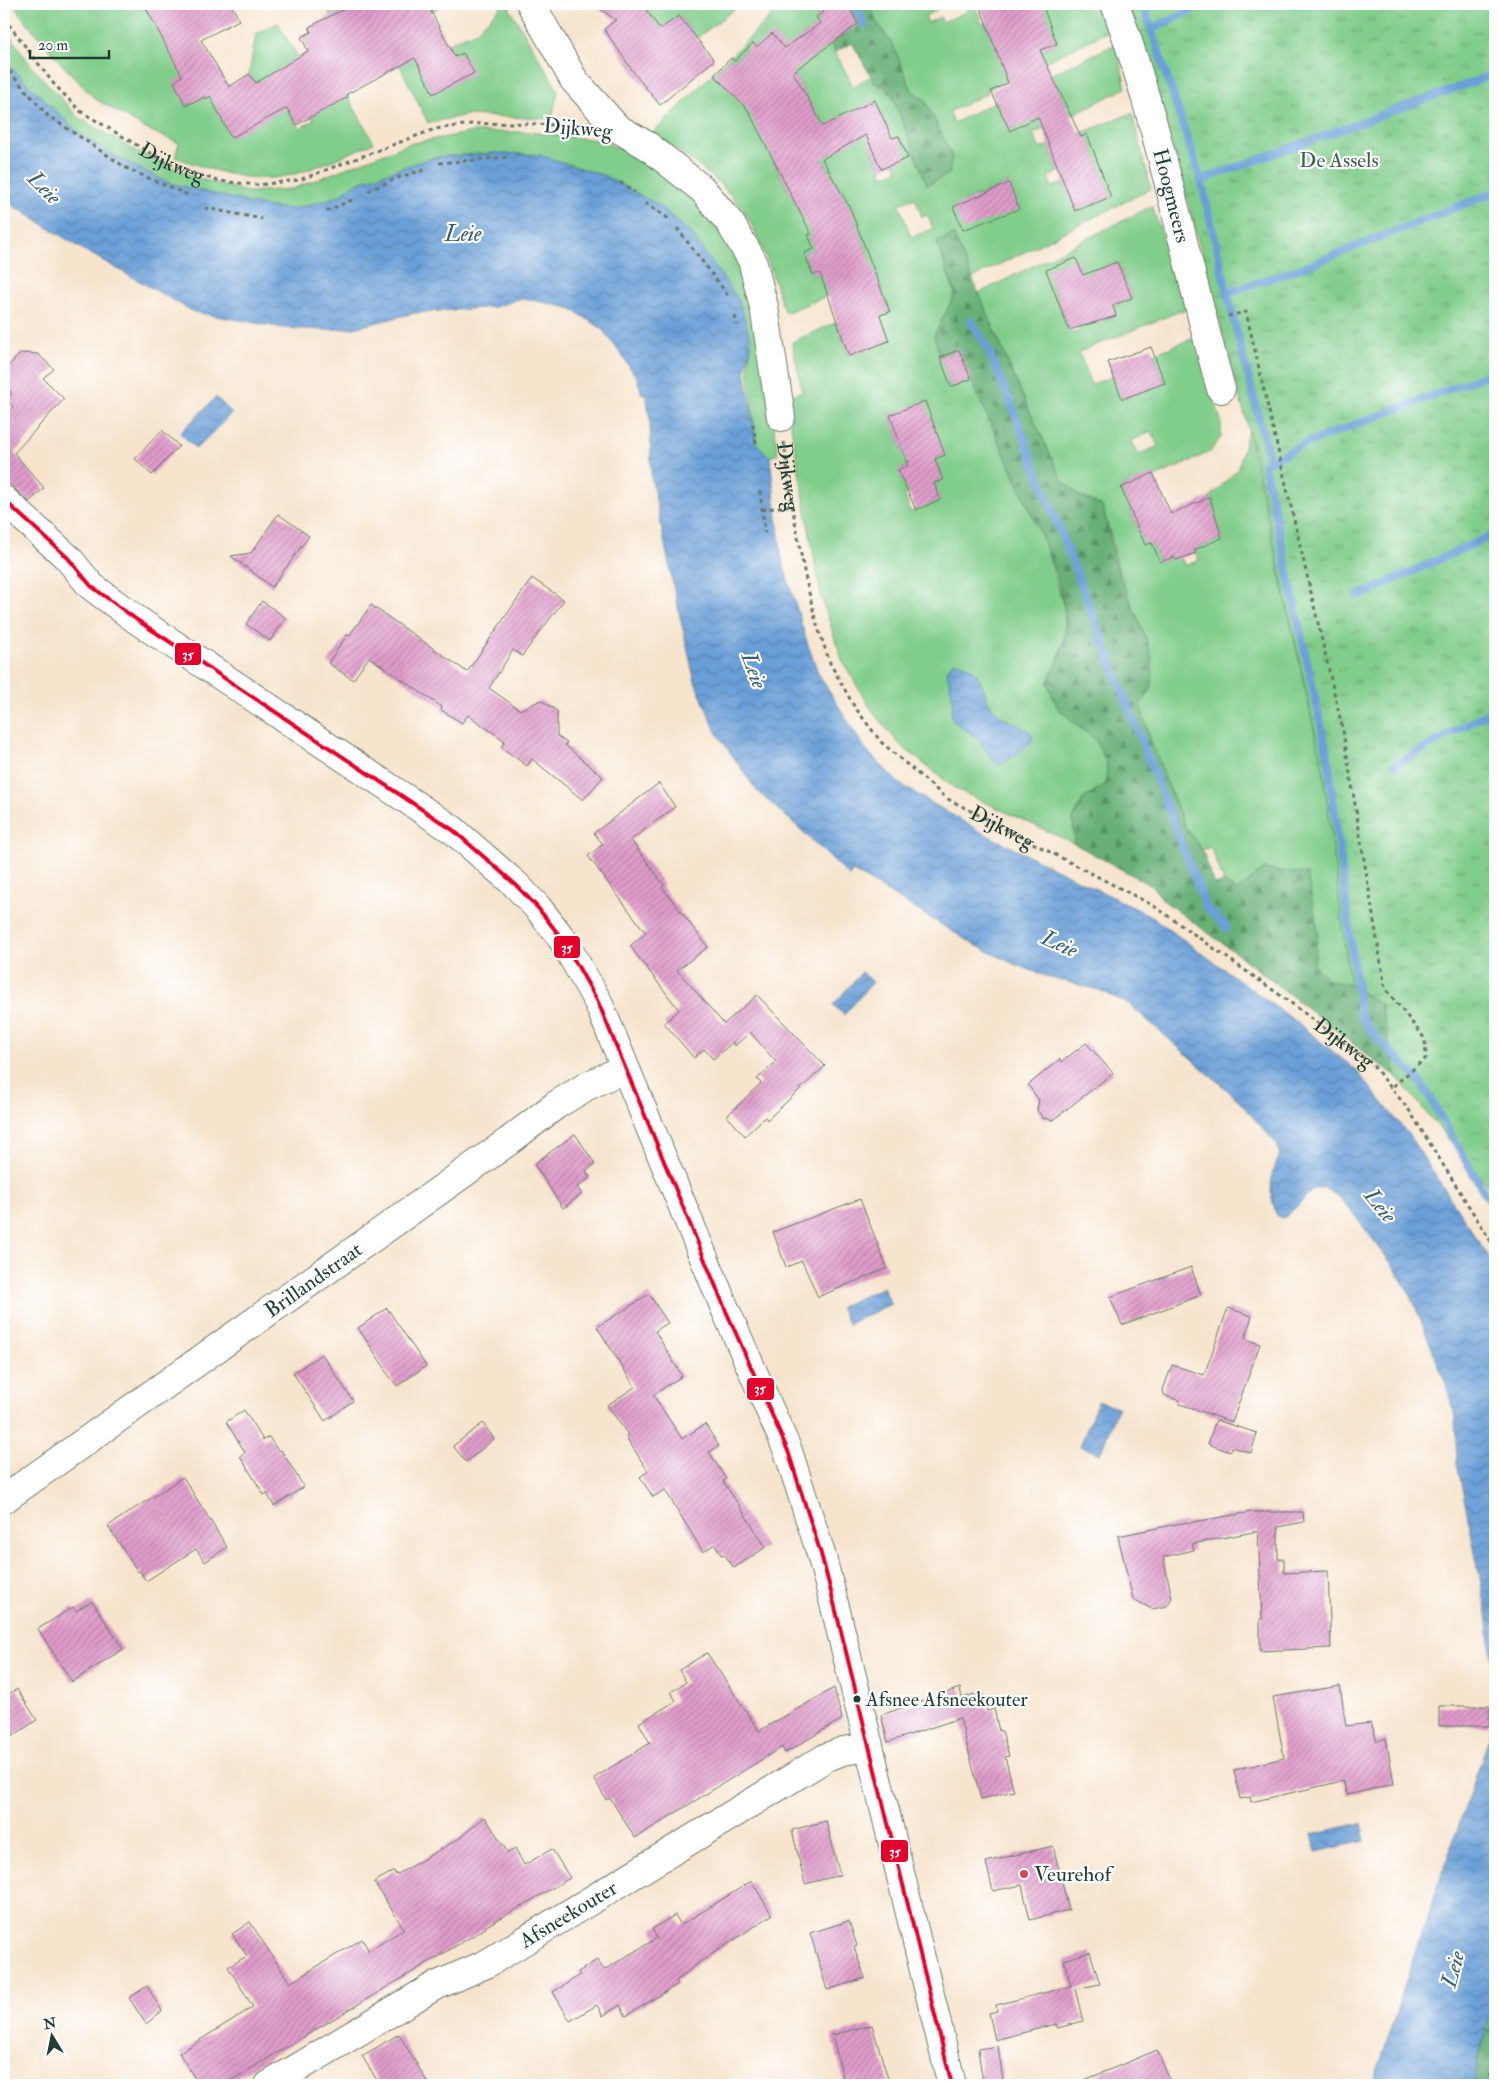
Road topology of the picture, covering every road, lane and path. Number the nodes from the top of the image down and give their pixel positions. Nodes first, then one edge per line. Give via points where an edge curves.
1 (531, 4) edge
2 (1115, 4) edge
3 (4, 18) edge
4 (4, 65) edge
5 (616, 128) junction
6 (508, 157) dead end
7 (439, 163) dead end
8 (424, 170) dead end
9 (620, 182) dead end
10 (368, 191) dead end
11 (635, 192) dead end
12 (190, 196) dead end
13 (352, 200) dead end
14 (645, 203) dead end
15 (205, 208) dead end
16 (326, 211) dead end
17 (669, 218) dead end
18 (262, 219) dead end
19 (677, 228) dead end
20 (730, 298) dead end
21 (1246, 312) dead end
22 (1220, 390) dead end
23 (781, 417) joint
24 (753, 420) dead end
25 (756, 444) dead end
26 (760, 491) dead end
27 (4, 500) edge
28 (792, 505) junction
29 (762, 510) junction
30 (765, 533) dead end
31 (626, 1068) junction
32 (1391, 1088) junction
33 (1495, 1248) edge
34 (4, 1499) edge
35 (869, 1747) junction
36 (1495, 2052) edge
37 (269, 2085) edge
38 (952, 2085) edge
39 (1490, 2085) edge

1 - 5 street via 574,80
2 - 22 street, Hoogmeers via 1172,190
3 - 5 path, Dijkweg via 53,84 80,110 162,160 219,180 257,184 299,180 435,130 471,124
4 - 12 path via 47,115 128,169
5 - 23 street, Dijkweg via 648,146 703,190 730,223 752,260 764,307
6 - 7 path
8 - 10 path
9 - 11 path
13 - 16 path
14 - 17 path
15 - 18 path
19 - 20 path
21 - 32 path via 1343,731 1385,988 1426,1039 1426,1058
23 - 28 path, Dijkweg
24 - 25 path
26 - 29 path
27 - 31 street via 68,558 91,586 452,830 496,866 538,908 563,940 598,1002
28 - 29 path
28 - 32 path, Dijkweg via 816,622 830,662 854,706 882,742 946,798 1154,906 1371,1063
29 - 30 path
31 - 34 street, Brillandstraat via 556,1105
31 - 35 street via 788,1451 821,1554
32 - 33 path, Dijkweg via 1409,1110
35 - 37 street, Afsneekouter via 827,1757 486,1964 433,1987
35 - 38 street
36 - 39 path

